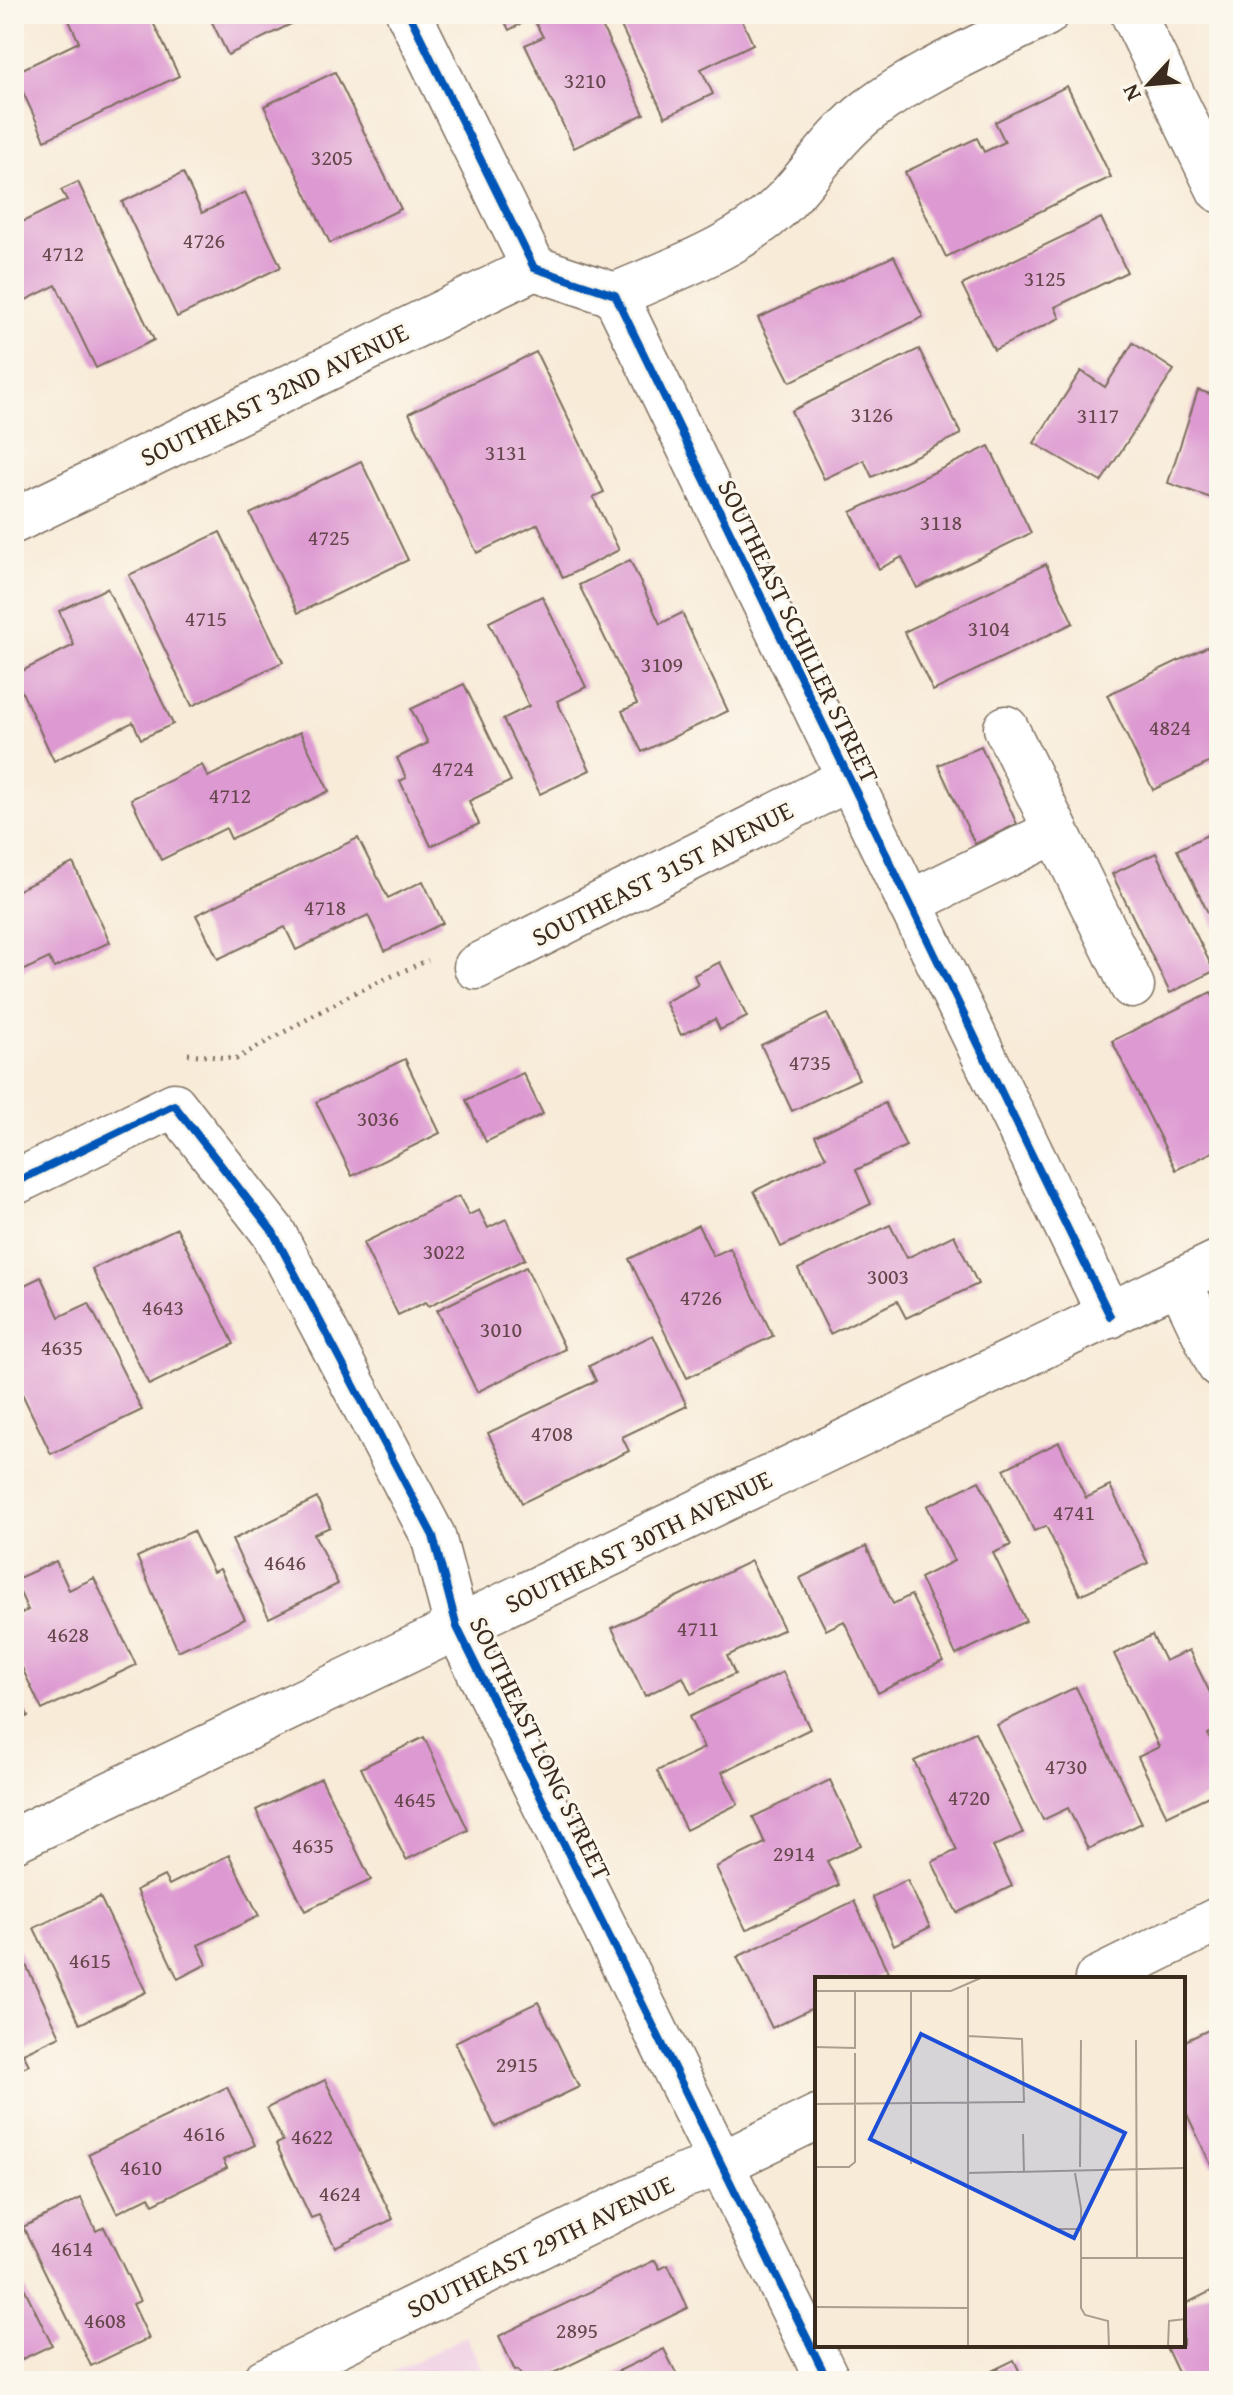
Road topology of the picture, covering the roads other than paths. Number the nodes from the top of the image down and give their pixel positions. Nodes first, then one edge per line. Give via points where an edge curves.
1 (409, 14) edge
2 (1046, 14) edge
3 (1133, 14) edge
4 (1219, 190) edge
5 (534, 268) junction
6 (615, 295) junction
7 (14, 521) edge
8 (1006, 728) dead end
9 (848, 779) junction
10 (1056, 831) junction
11 (909, 903) junction
12 (476, 967) road end
13 (1132, 986) dead end
14 (14, 1183) edge
15 (1219, 1262) edge
16 (1179, 1281) junction
17 (1110, 1316) junction
18 (1219, 1365) edge
19 (457, 1627) junction
20 (14, 1840) edge
21 (1219, 1919) edge
22 (1101, 1977) edge
23 (815, 2118) edge
24 (723, 2163) junction
25 (264, 2381) edge
26 (828, 2381) edge

1 - 5 street
2 - 6 street via 912,81 869,111 831,143 784,202 731,241
3 - 4 street
5 - 6 street
5 - 7 street, SOUTHEAST 32ND AVENUE
6 - 9 street, SOUTHEAST SCHILLER STREET
8 - 10 street
9 - 11 street, SOUTHEAST SCHILLER STREET
9 - 12 street, SOUTHEAST 31ST AVENUE
10 - 11 street
10 - 13 street
11 - 17 street, SOUTHEAST SCHILLER STREET
14 - 19 street, SOUTHEAST LONG STREET via 174,1105 273,1232 433,1536
15 - 16 street, SOUTHEAST 30TH AVENUE
16 - 17 street, SOUTHEAST 30TH AVENUE
16 - 18 street
17 - 19 street, SOUTHEAST 30TH AVENUE
19 - 20 street, SOUTHEAST 30TH AVENUE
19 - 24 street, SOUTHEAST LONG STREET
21 - 22 street
23 - 24 street, SOUTHEAST 29TH AVENUE
24 - 25 street, SOUTHEAST 29TH AVENUE via 683,2176
24 - 26 street, SOUTHEAST LONG STREET

